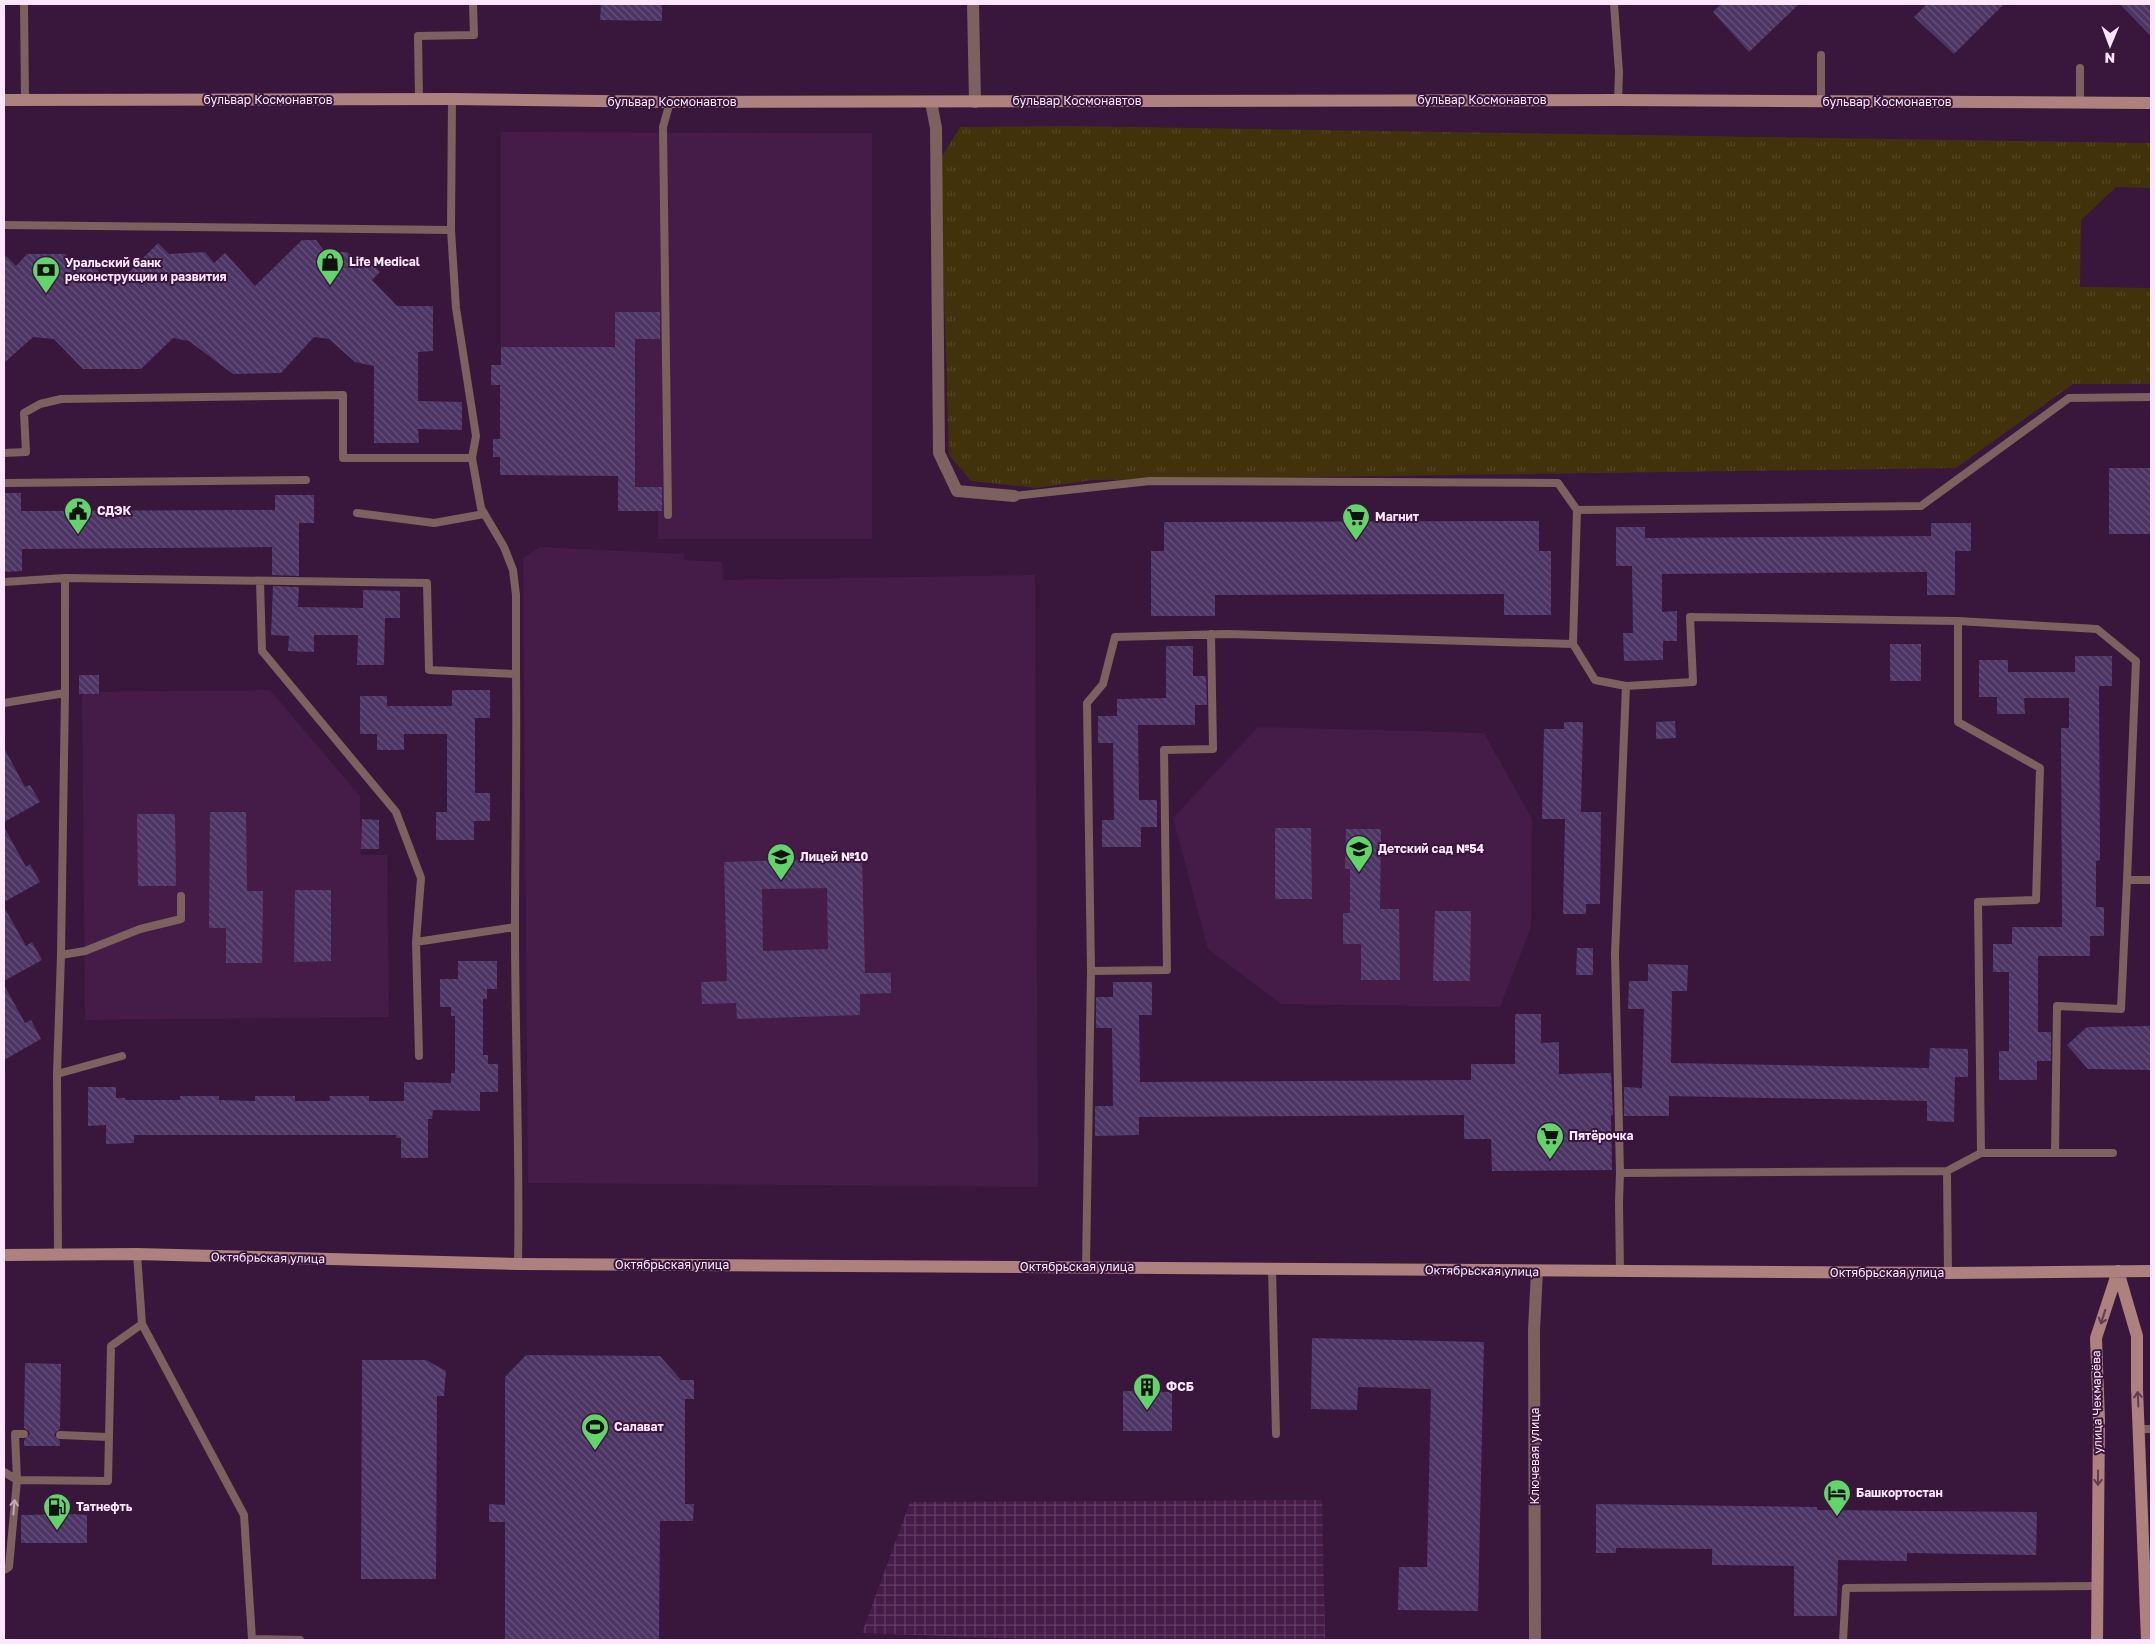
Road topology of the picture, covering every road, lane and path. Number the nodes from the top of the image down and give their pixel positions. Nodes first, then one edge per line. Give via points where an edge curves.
1 (24, 4) edge
2 (473, 4) edge
3 (972, 4) edge
4 (1614, 4) edge
5 (1821, 55) dead end
6 (2080, 68) dead end
7 (4, 100) edge
8 (25, 100) junction
9 (420, 100) junction
10 (452, 100) junction
11 (1618, 100) junction
12 (1821, 101) junction
13 (670, 102) junction
14 (931, 102) junction
15 (975, 102) junction
16 (2080, 103) junction
17 (2151, 103) edge
18 (4, 225) edge
19 (451, 230) junction
20 (2151, 397) edge
21 (4, 453) edge
22 (472, 458) junction
23 (306, 480) dead end
24 (4, 483) edge
25 (1014, 496) joint
26 (1577, 510) junction
27 (357, 513) dead end
28 (484, 514) junction
29 (668, 515) dead end
30 (65, 578) junction
31 (260, 581) junction
32 (4, 582) edge
33 (1958, 621) junction
34 (1211, 634) junction
35 (1573, 644) junction
36 (516, 674) junction
37 (1626, 686) junction
38 (66, 693) junction
39 (4, 703) edge
40 (2128, 880) junction
41 (2151, 880) edge
42 (180, 896) dead end
43 (515, 927) junction
44 (416, 942) junction
45 (62, 955) junction
46 (1091, 972) junction
47 (122, 1056) dead end
48 (420, 1056) dead end
49 (57, 1074) junction
50 (1980, 1153) junction
51 (2055, 1153) junction
52 (2113, 1153) dead end
53 (1947, 1170) junction
54 (1620, 1173) junction
55 (58, 1254) junction
56 (137, 1254) junction
57 (4, 1255) edge
58 (518, 1264) junction
59 (1086, 1266) junction
60 (1272, 1268) junction
61 (1537, 1271) junction
62 (2118, 1271) junction
63 (2151, 1271) edge
64 (1620, 1272) junction
65 (1948, 1273) junction
66 (142, 1324) junction
67 (2145, 1429) edge
68 (24, 1434) dead end
69 (1276, 1434) dead end
70 (60, 1435) dead end
71 (108, 1437) junction
72 (4, 1472) edge
73 (17, 1480) junction
74 (4, 1570) edge
75 (2098, 1586) junction
76 (300, 1640) edge
77 (1535, 1640) edge
78 (1843, 1640) edge
79 (2097, 1640) edge
80 (2147, 1640) edge

1 - 8 lane
2 - 9 lane via 474,35 418,36
3 - 15 street
4 - 11 lane
5 - 12 lane
6 - 16 lane
7 - 8 street, бульвар Космонавтов
8 - 9 street, бульвар Космонавтов
9 - 10 street, бульвар Космонавтов
10 - 13 street, бульвар Космонавтов
10 - 19 lane
11 - 12 street, бульвар Космонавтов
11 - 15 street, бульвар Космонавтов
12 - 16 street, бульвар Космонавтов
13 - 14 street, бульвар Космонавтов
13 - 29 lane via 663,127
14 - 15 street, бульвар Космонавтов
14 - 25 street via 936,128 938,452 957,491
16 - 17 street, бульвар Космонавтов
18 - 19 lane
19 - 22 lane via 456,308 476,436
20 - 26 lane via 2069,398 1921,506
21 - 22 lane via 26,452 24,413 40,404 61,399 343,395 343,458
22 - 28 lane
23 - 24 lane
25 - 26 lane via 1150,480 1558,483
26 - 35 lane
27 - 28 lane via 434,524
28 - 36 lane via 504,547 513,570
30 - 31 lane
30 - 32 lane
30 - 38 lane
31 - 36 lane via 427,583 429,670
31 - 44 lane via 262,651 396,812 421,878
33 - 37 lane via 1690,617 1693,682
33 - 40 lane via 2098,629 2136,661
33 - 50 lane via 1958,722 2040,768 2036,900 1978,902
34 - 35 lane
34 - 46 lane via 1115,637 1103,684 1086,703
34 - 46 lane via 1213,749 1164,750 1167,970
35 - 37 lane via 1595,680
36 - 43 lane
37 - 54 lane via 1615,954
38 - 39 lane
38 - 45 lane
40 - 41 lane
40 - 51 lane via 2120,1009 2057,1006
42 - 45 lane via 181,919 140,929 85,951
43 - 44 lane
43 - 58 lane
44 - 48 lane
45 - 49 lane
46 - 59 lane
47 - 49 lane
49 - 55 lane
50 - 51 lane
50 - 53 lane
51 - 52 lane
53 - 54 lane
53 - 65 lane
54 - 64 lane
55 - 56 street, Октябрьская улица
55 - 57 street, Октябрьская улица
56 - 58 street, Октябрьская улица
56 - 66 lane
58 - 59 street, Октябрьская улица
59 - 60 street, Октябрьская улица
60 - 61 street, Октябрьская улица
60 - 69 lane
61 - 64 street, Октябрьская улица
61 - 77 street, Ключевая улица via 1534,1330
62 - 63 street, Октябрьская улица
62 - 65 street, Октябрьская улица
67 -> 62 street via 2137,1336
62 -> 75 street, улица Чекмарёва via 2096,1338
64 - 65 street, Октябрьская улица
66 - 71 lane via 111,1346
66 - 76 lane via 244,1515 252,1639
67 - 80 street
68 - 73 lane via 15,1434
70 - 71 lane
71 - 73 lane via 108,1481
72 - 73 lane
74 -> 73 lane via 9,1567
75 - 78 lane via 1846,1588
75 - 79 street, улица Чекмарёва

